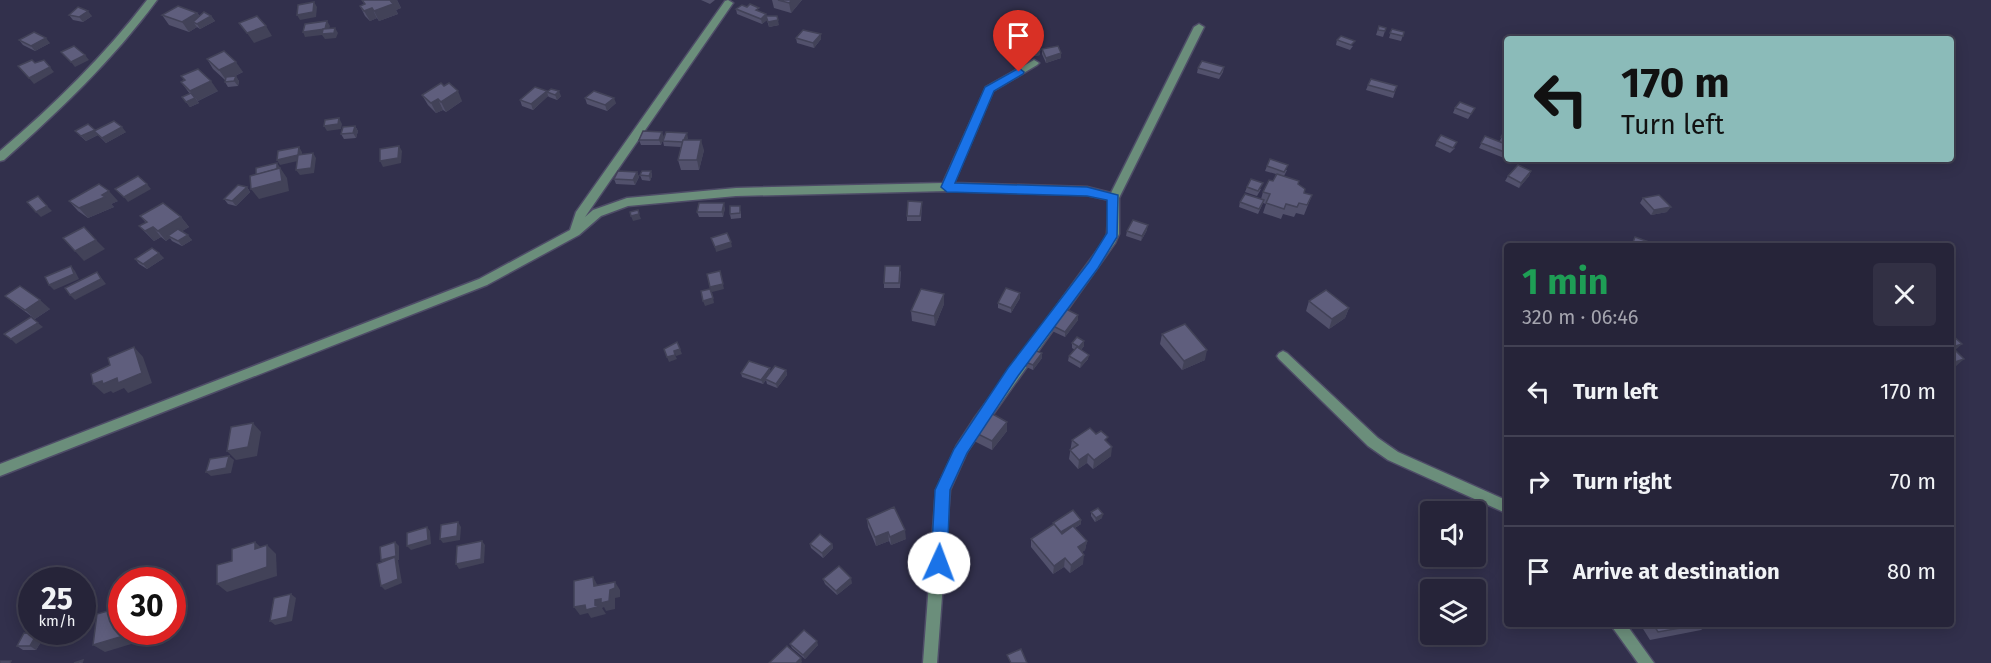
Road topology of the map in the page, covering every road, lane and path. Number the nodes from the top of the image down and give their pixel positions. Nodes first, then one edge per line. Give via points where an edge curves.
1 (152, 0) edge
2 (728, 3) dead end
3 (1199, 27) dead end
4 (1034, 63) dead end
5 (0, 157) edge
6 (947, 187) junction
7 (1113, 198) junction
8 (575, 232) junction
9 (1283, 357) dead end
10 (0, 470) edge
11 (1504, 506) edge
12 (1619, 627) edge
13 (930, 663) edge
14 (1647, 663) edge

1 - 5 street via 76,91
2 - 8 street via 580,215
3 - 7 street
4 - 6 street via 989,89
6 - 7 street via 1087,191
6 - 8 street via 681,195 627,202 597,213
7 - 13 street via 1113,234 1109,243 984,414 943,490
8 - 10 street via 483,282
9 - 11 street via 1393,456
12 - 14 street

